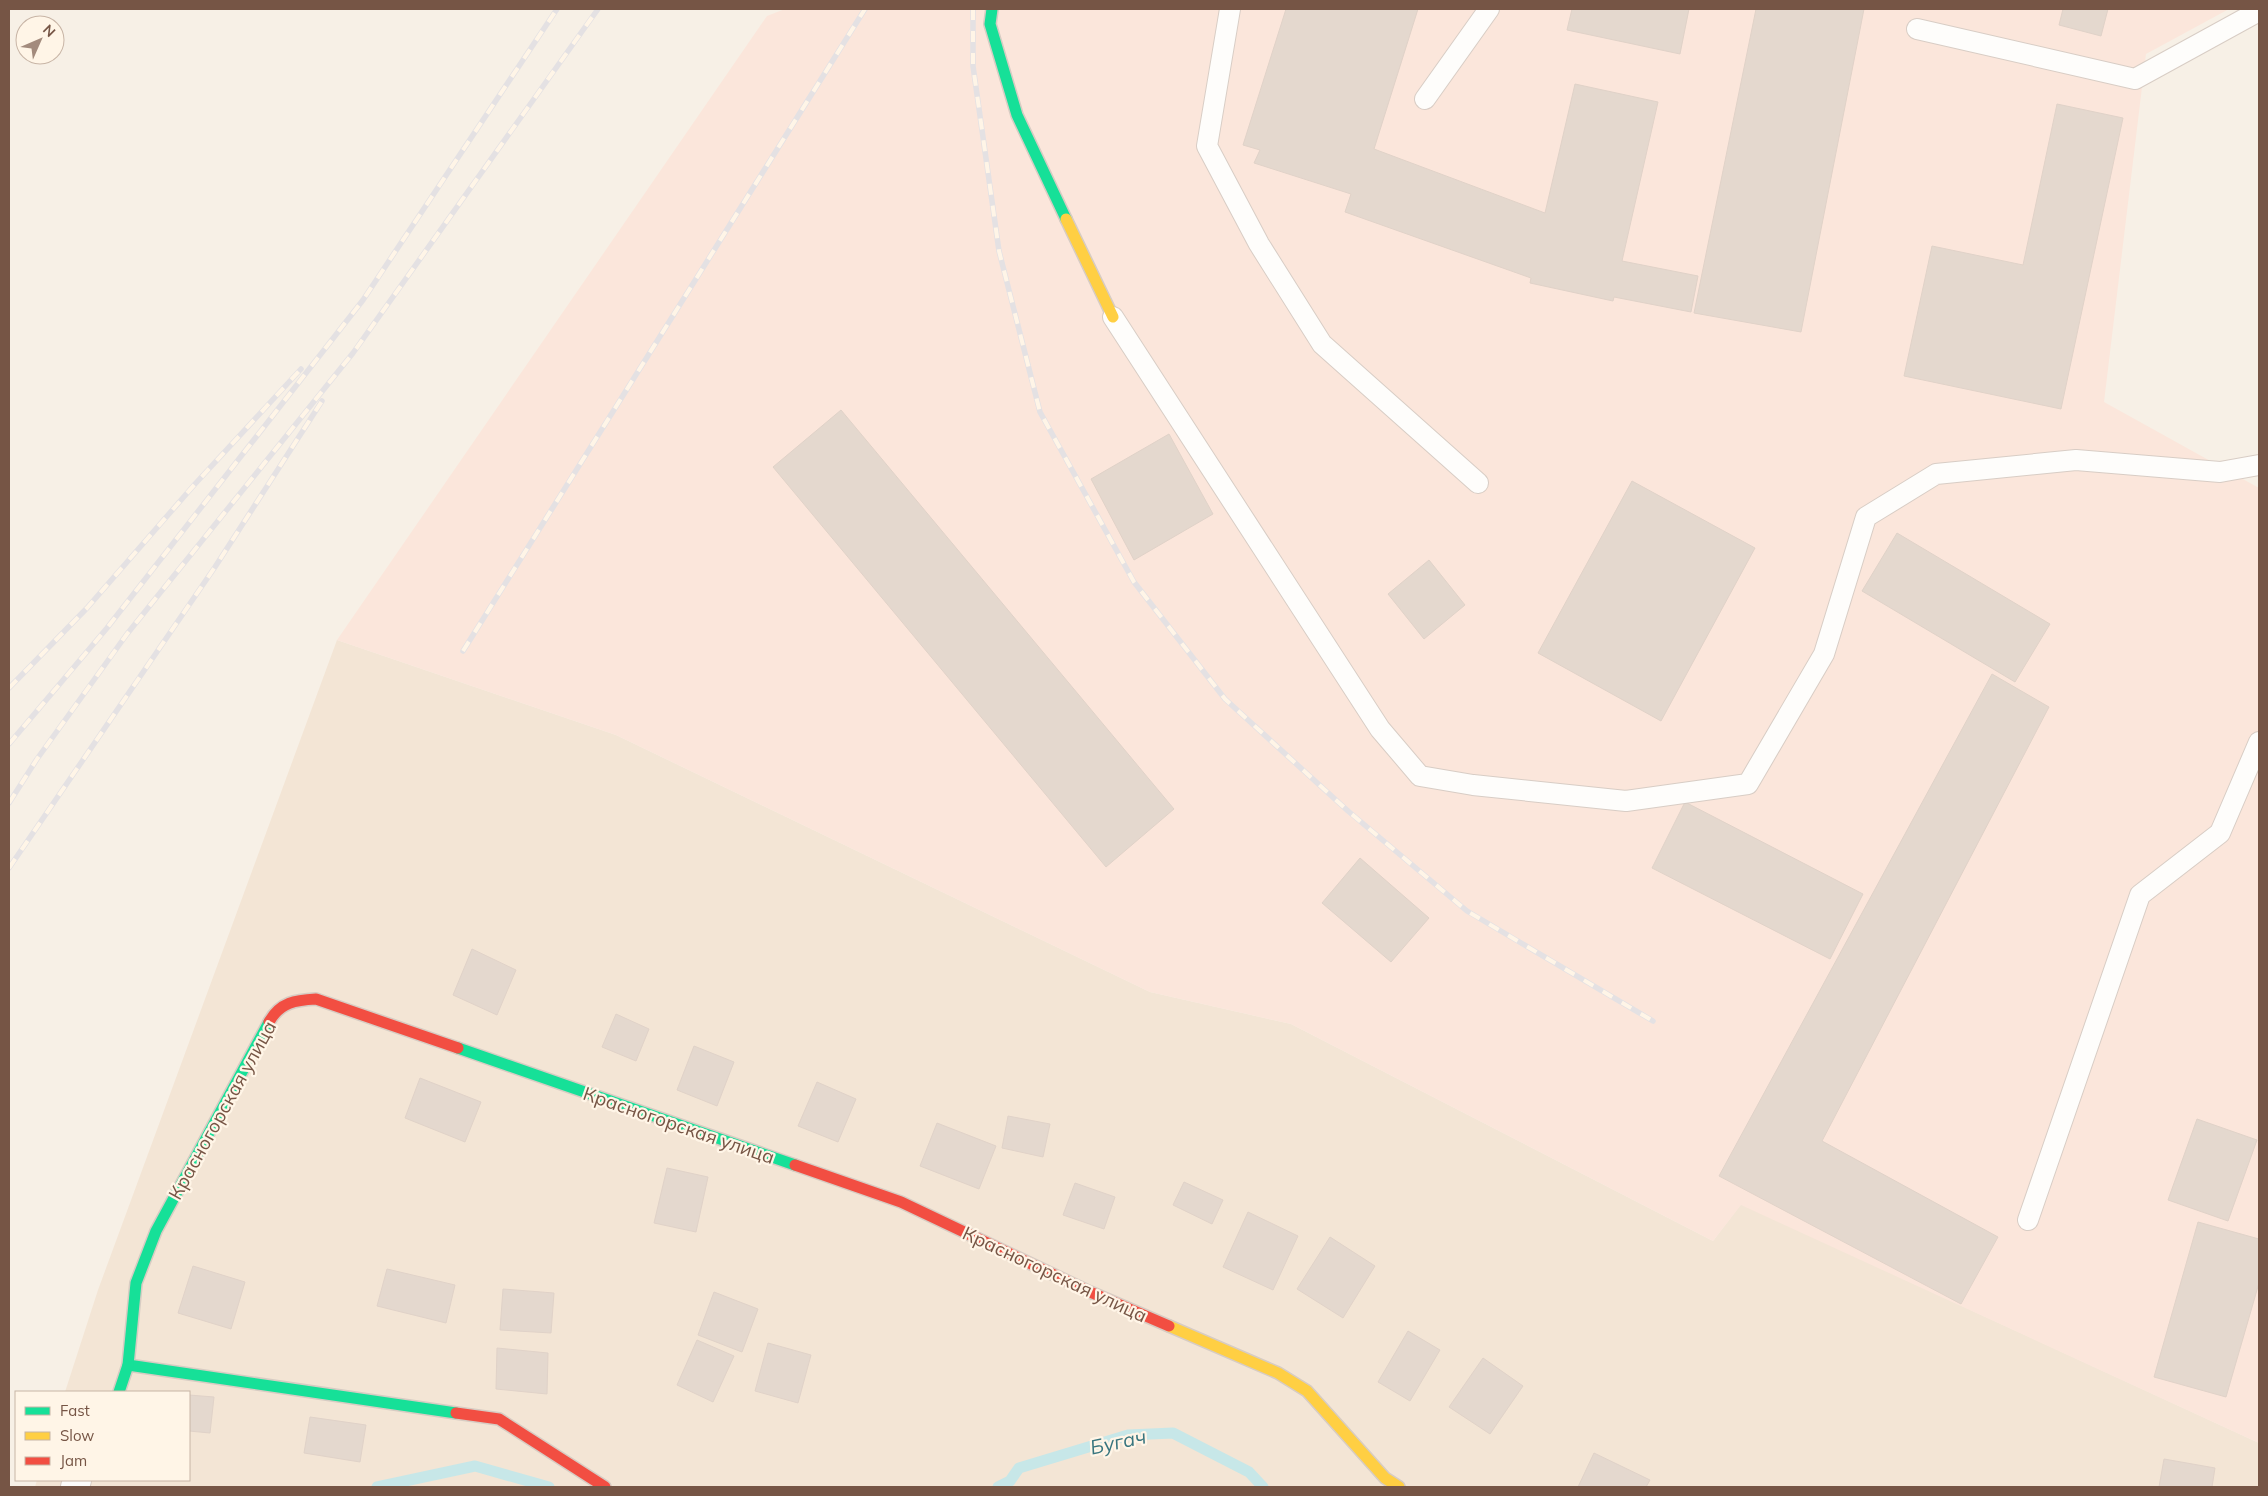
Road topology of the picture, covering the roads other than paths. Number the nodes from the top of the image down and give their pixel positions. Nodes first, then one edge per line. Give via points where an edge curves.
1 (992, 9) edge
2 (1230, 9) edge
3 (1489, 9) edge
4 (2259, 11) edge
5 (1917, 29) dead end
6 (1425, 99) dead end
7 (1113, 317) joint
8 (2259, 465) edge
9 (1478, 483) dead end
10 (2259, 742) edge
11 (2028, 1220) dead end
12 (128, 1365) junction
13 (119, 1391) edge
14 (605, 1487) edge
15 (1399, 1487) edge

1 - 7 street via 990,24 1017,115
2 - 9 lane via 1207,146 1259,244 1322,344
3 - 6 lane
4 - 5 lane via 2135,79
7 - 8 lane via 1380,729 1420,776 1474,784 1626,801 1748,784 1824,654 1866,516 1936,474 2076,460 2220,472
10 - 11 lane via 2220,833 2140,895
12 - 13 street, Красногорская улица
12 - 14 street via 499,1419
12 - 15 street, Красногорская улица via 136,1283 156,1231 272,1016 292,1000 316,999 901,1202 1090,1292 1278,1373 1307,1391 1385,1478

